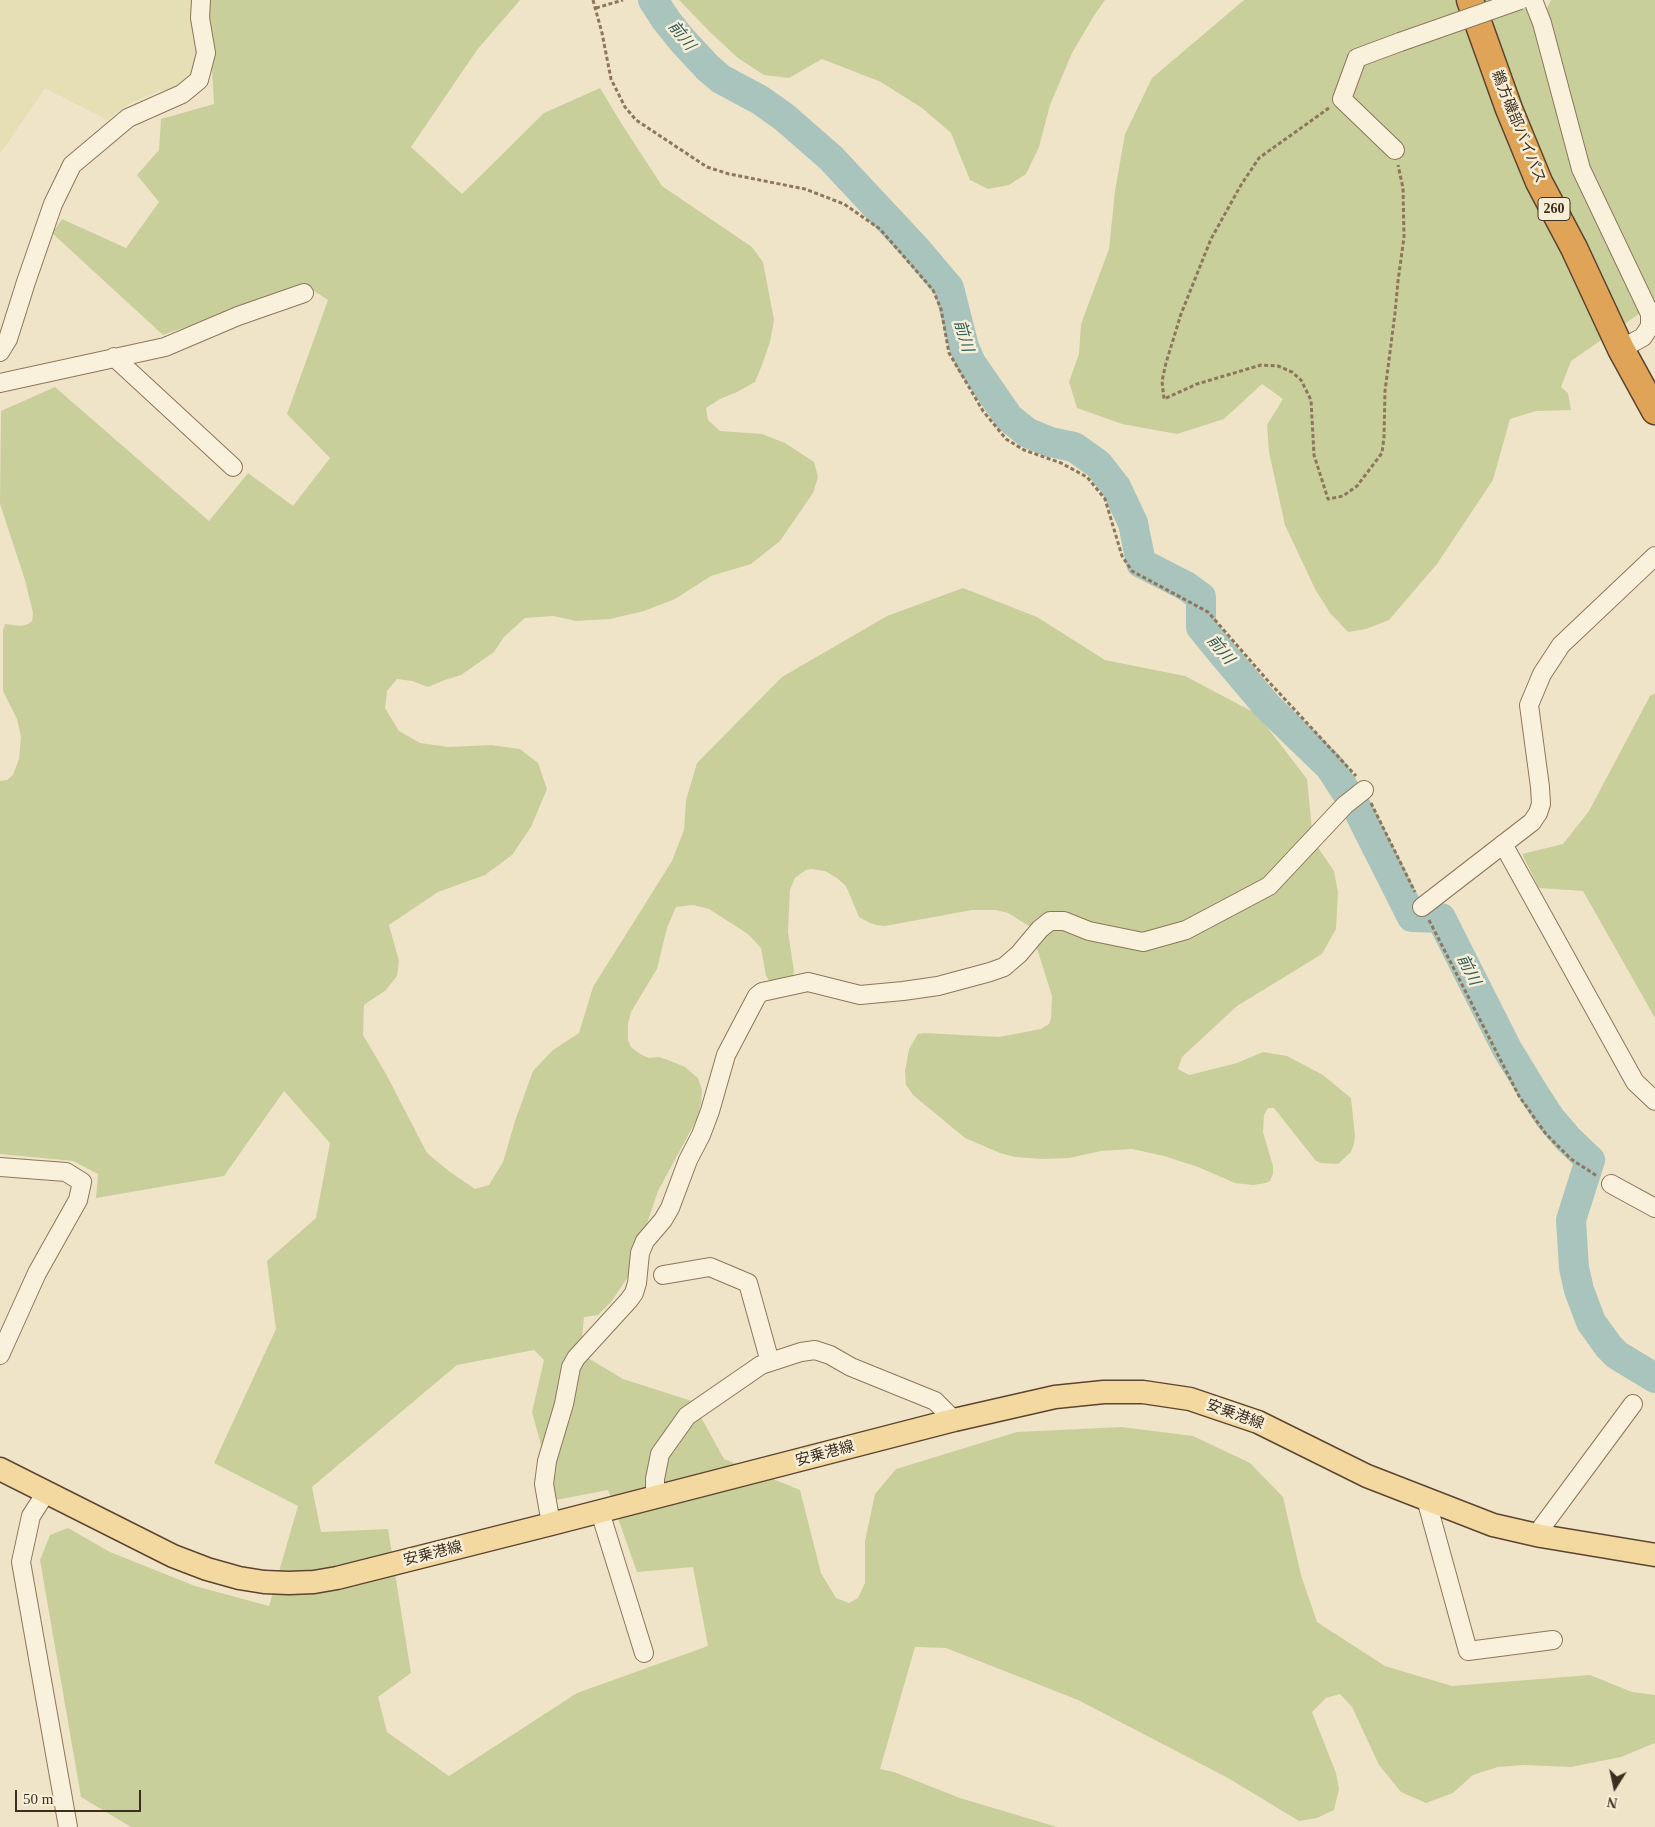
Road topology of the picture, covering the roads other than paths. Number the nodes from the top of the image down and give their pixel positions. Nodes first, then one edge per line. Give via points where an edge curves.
1 (201, 0) edge
2 (1470, 0) edge
3 (1520, 0) edge
4 (1533, 0) edge
5 (1395, 150) road end
6 (304, 293) dead end
7 (1621, 350) junction
8 (0, 352) edge
9 (114, 357) junction
10 (0, 384) edge
11 (1655, 411) edge
12 (233, 467) dead end
13 (1655, 556) edge
14 (1356, 797) road end
15 (1503, 844) junction
16 (1422, 907) road end
17 (1655, 1101) edge
18 (0, 1167) edge
19 (1611, 1184) road end
20 (1655, 1208) edge
21 (664, 1275) dead end
22 (0, 1355) edge
23 (770, 1362) junction
24 (1633, 1404) dead end
25 (954, 1420) junction
26 (0, 1469) edge
27 (47, 1492) junction
28 (655, 1498) junction
29 (1426, 1499) junction
30 (600, 1512) junction
31 (551, 1524) junction
32 (1536, 1535) junction
33 (1655, 1556) edge
34 (1553, 1640) dead end
35 (644, 1653) dead end
36 (68, 1827) edge

1 - 8 street via 200,18 206,53 199,80 182,94 128,118 72,165 50,213 8,339
2 - 7 highway, 鵜方磯部バイパス / 260 via 1539,182 1574,248
3 - 5 street, bridge via 1357,58 1342,99
4 - 7 street via 1581,169 1650,314 1650,326 1643,337
6 - 9 street via 165,347
7 - 11 highway, 鵜方磯部バイパス / 260
9 - 10 street
9 - 12 street
13 - 15 street via 1561,645 1542,674 1529,705 1541,804 1532,822
14 - 31 street via 1270,886 1186,930 1144,942 1089,931 1064,921 1050,921 1004,967 938,986 860,995 808,982 762,992 726,1056 710,1111 670,1208 645,1241 634,1292 571,1367 544,1484
15 - 16 street
15 - 17 street via 1635,1082
18 - 22 street via 66,1172 82,1182 78,1200 37,1273
19 - 20 street
21 - 23 street via 710,1267 748,1283
23 - 25 street via 815,1350 935,1401
23 - 28 street via 760,1365 687,1416 660,1454
24 - 32 street
25 - 28 main road, 安乗港線
25 - 29 main road, 安乗港線 via 1055,1397 1104,1392 1143,1392 1190,1399 1258,1422 1367,1476
26 - 27 main road, 安乗港線
27 - 31 main road, 安乗港線 via 173,1556 207,1569 264,1582 314,1582 336,1578
27 - 36 street via 31,1516 22,1562
28 - 30 main road, 安乗港線
29 - 32 main road, 安乗港線 via 1493,1525
29 - 34 street via 1468,1651
30 - 31 main road, 安乗港線
30 - 35 street
32 - 33 main road, 安乗港線

